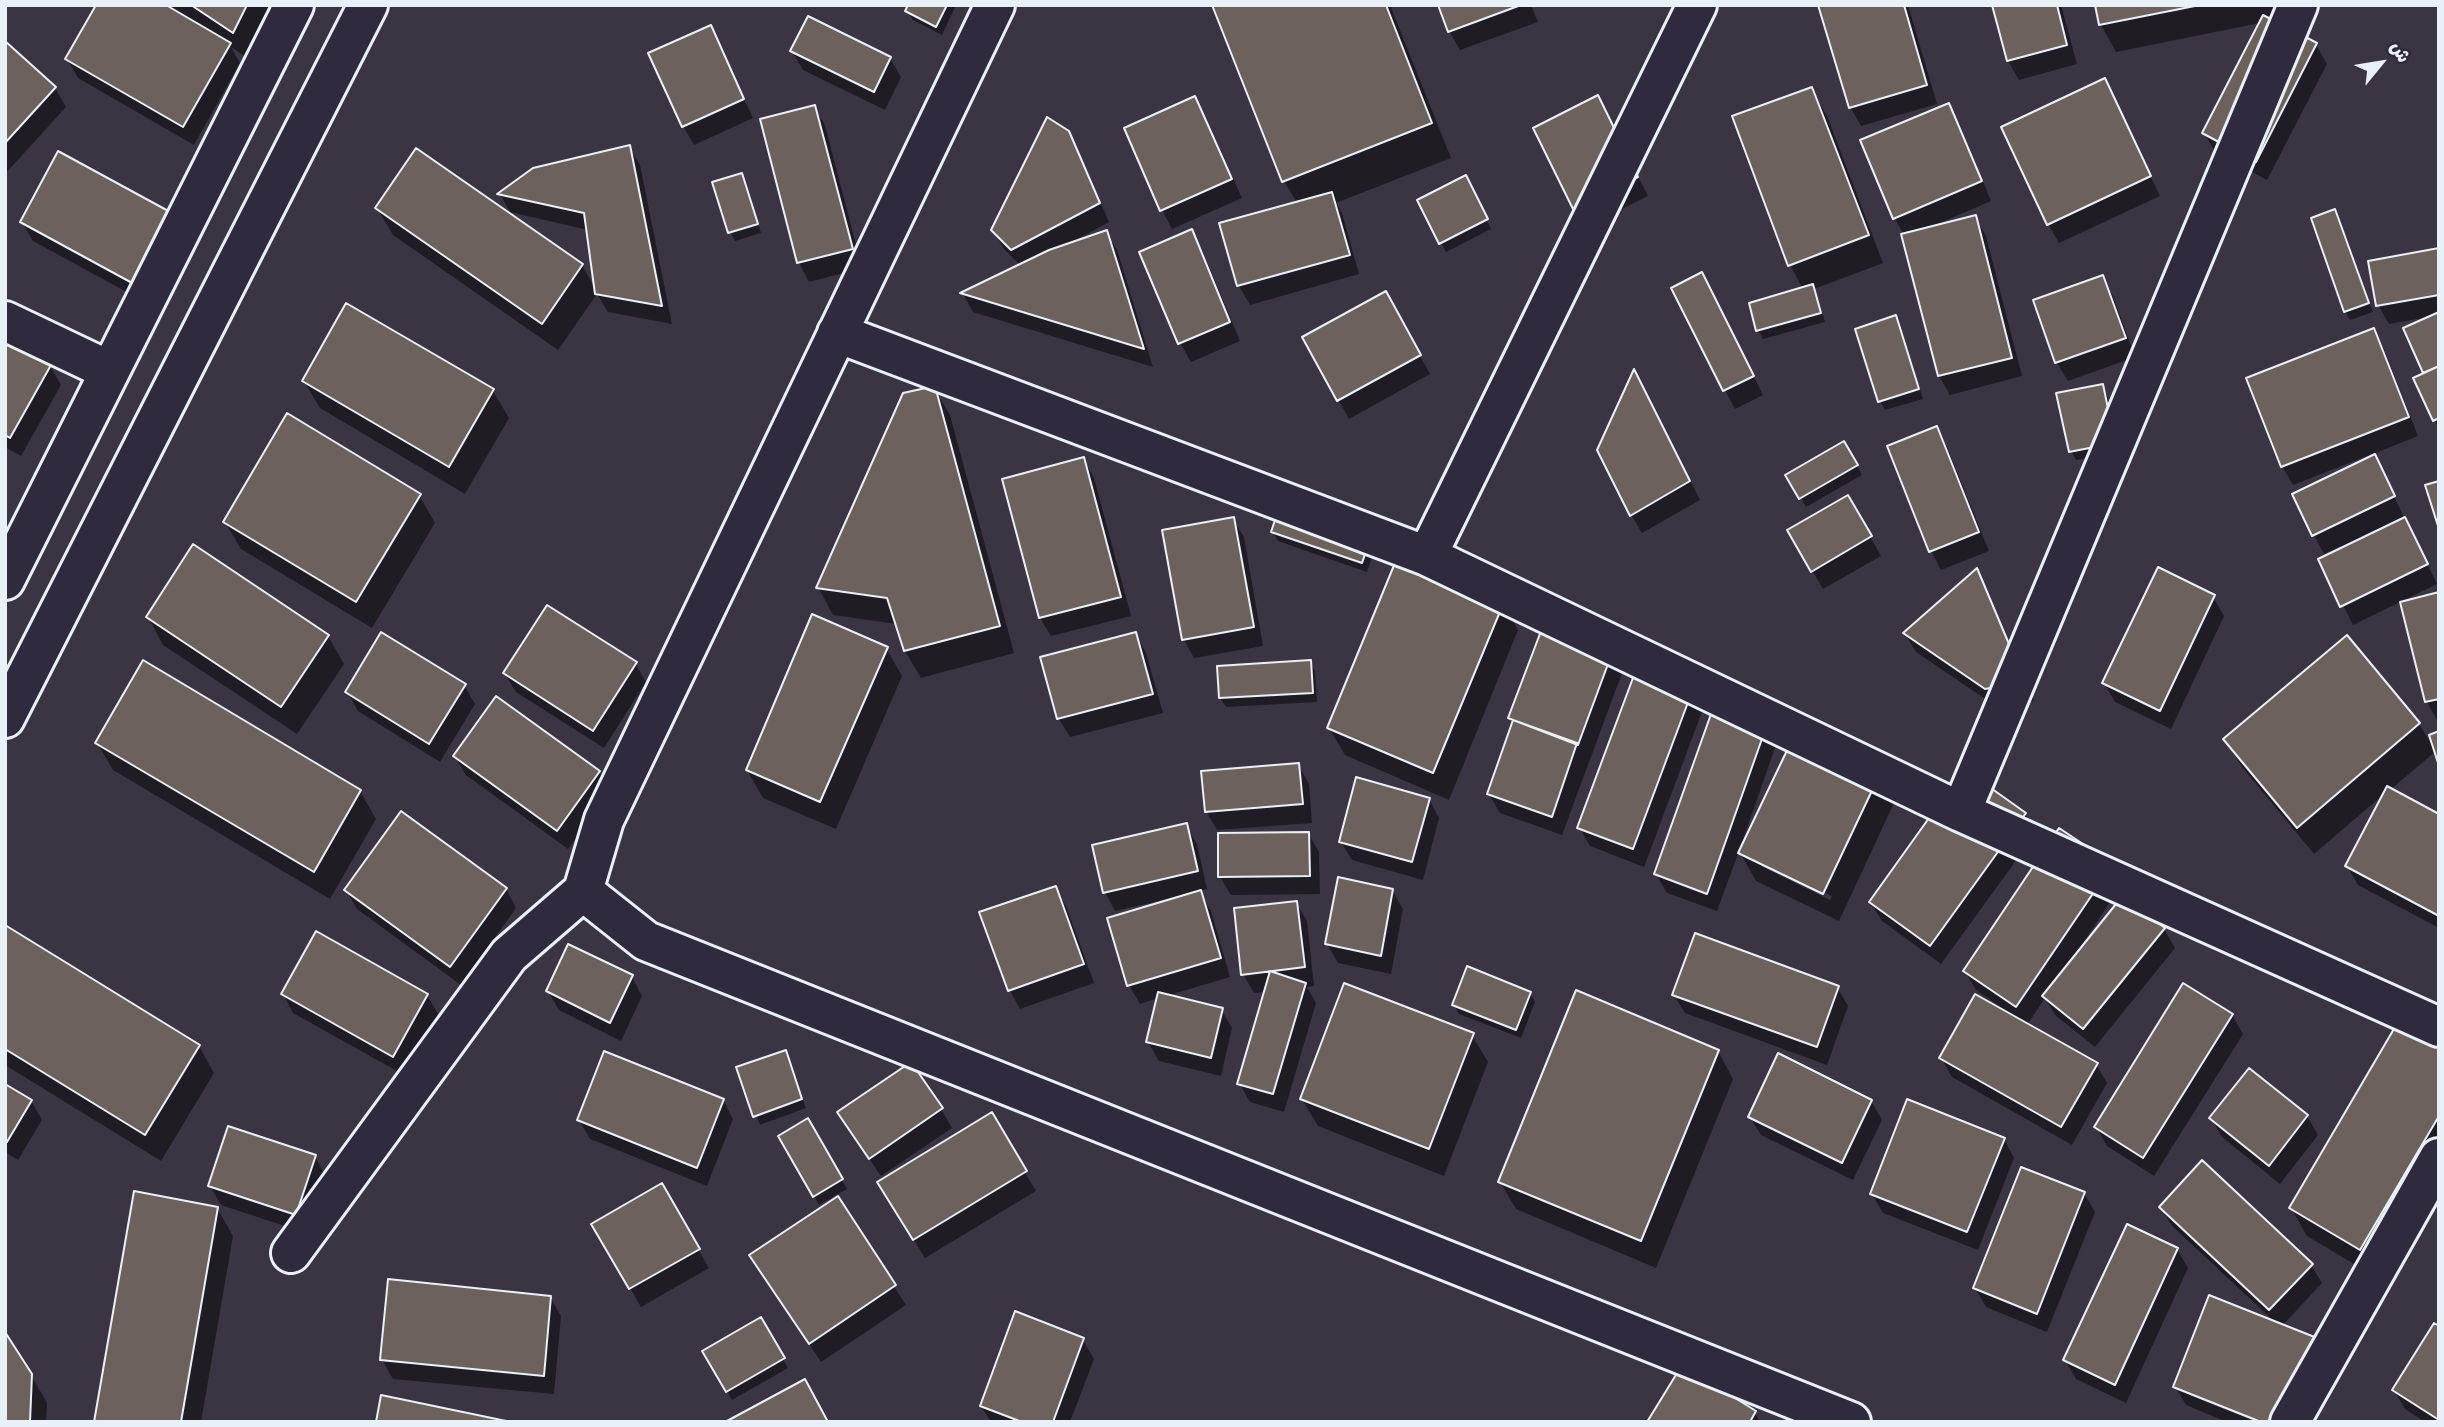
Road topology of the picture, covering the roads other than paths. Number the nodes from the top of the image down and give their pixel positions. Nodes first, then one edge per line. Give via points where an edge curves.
1 (294, 5) edge
2 (368, 5) edge
3 (995, 5) edge
4 (1697, 5) edge
5 (2298, 5) edge
6 (5, 321) edge
7 (837, 333) junction
8 (110, 371) junction
9 (1427, 556) junction
10 (5, 580) edge
11 (5, 718) edge
12 (1961, 812) junction
13 (583, 891) junction
14 (2439, 1027) edge
15 (2439, 1158) edge
16 (291, 1253) dead end
17 (1851, 1422) edge
18 (2290, 1422) edge

1 - 8 street
2 - 11 street
3 - 7 street
4 - 9 street
5 - 12 street
6 - 8 street
7 - 9 street
7 - 13 street via 604,820
8 - 10 street
9 - 12 street
12 - 14 street
13 - 16 street via 509,955
13 - 17 street via 646,941
15 - 18 street

